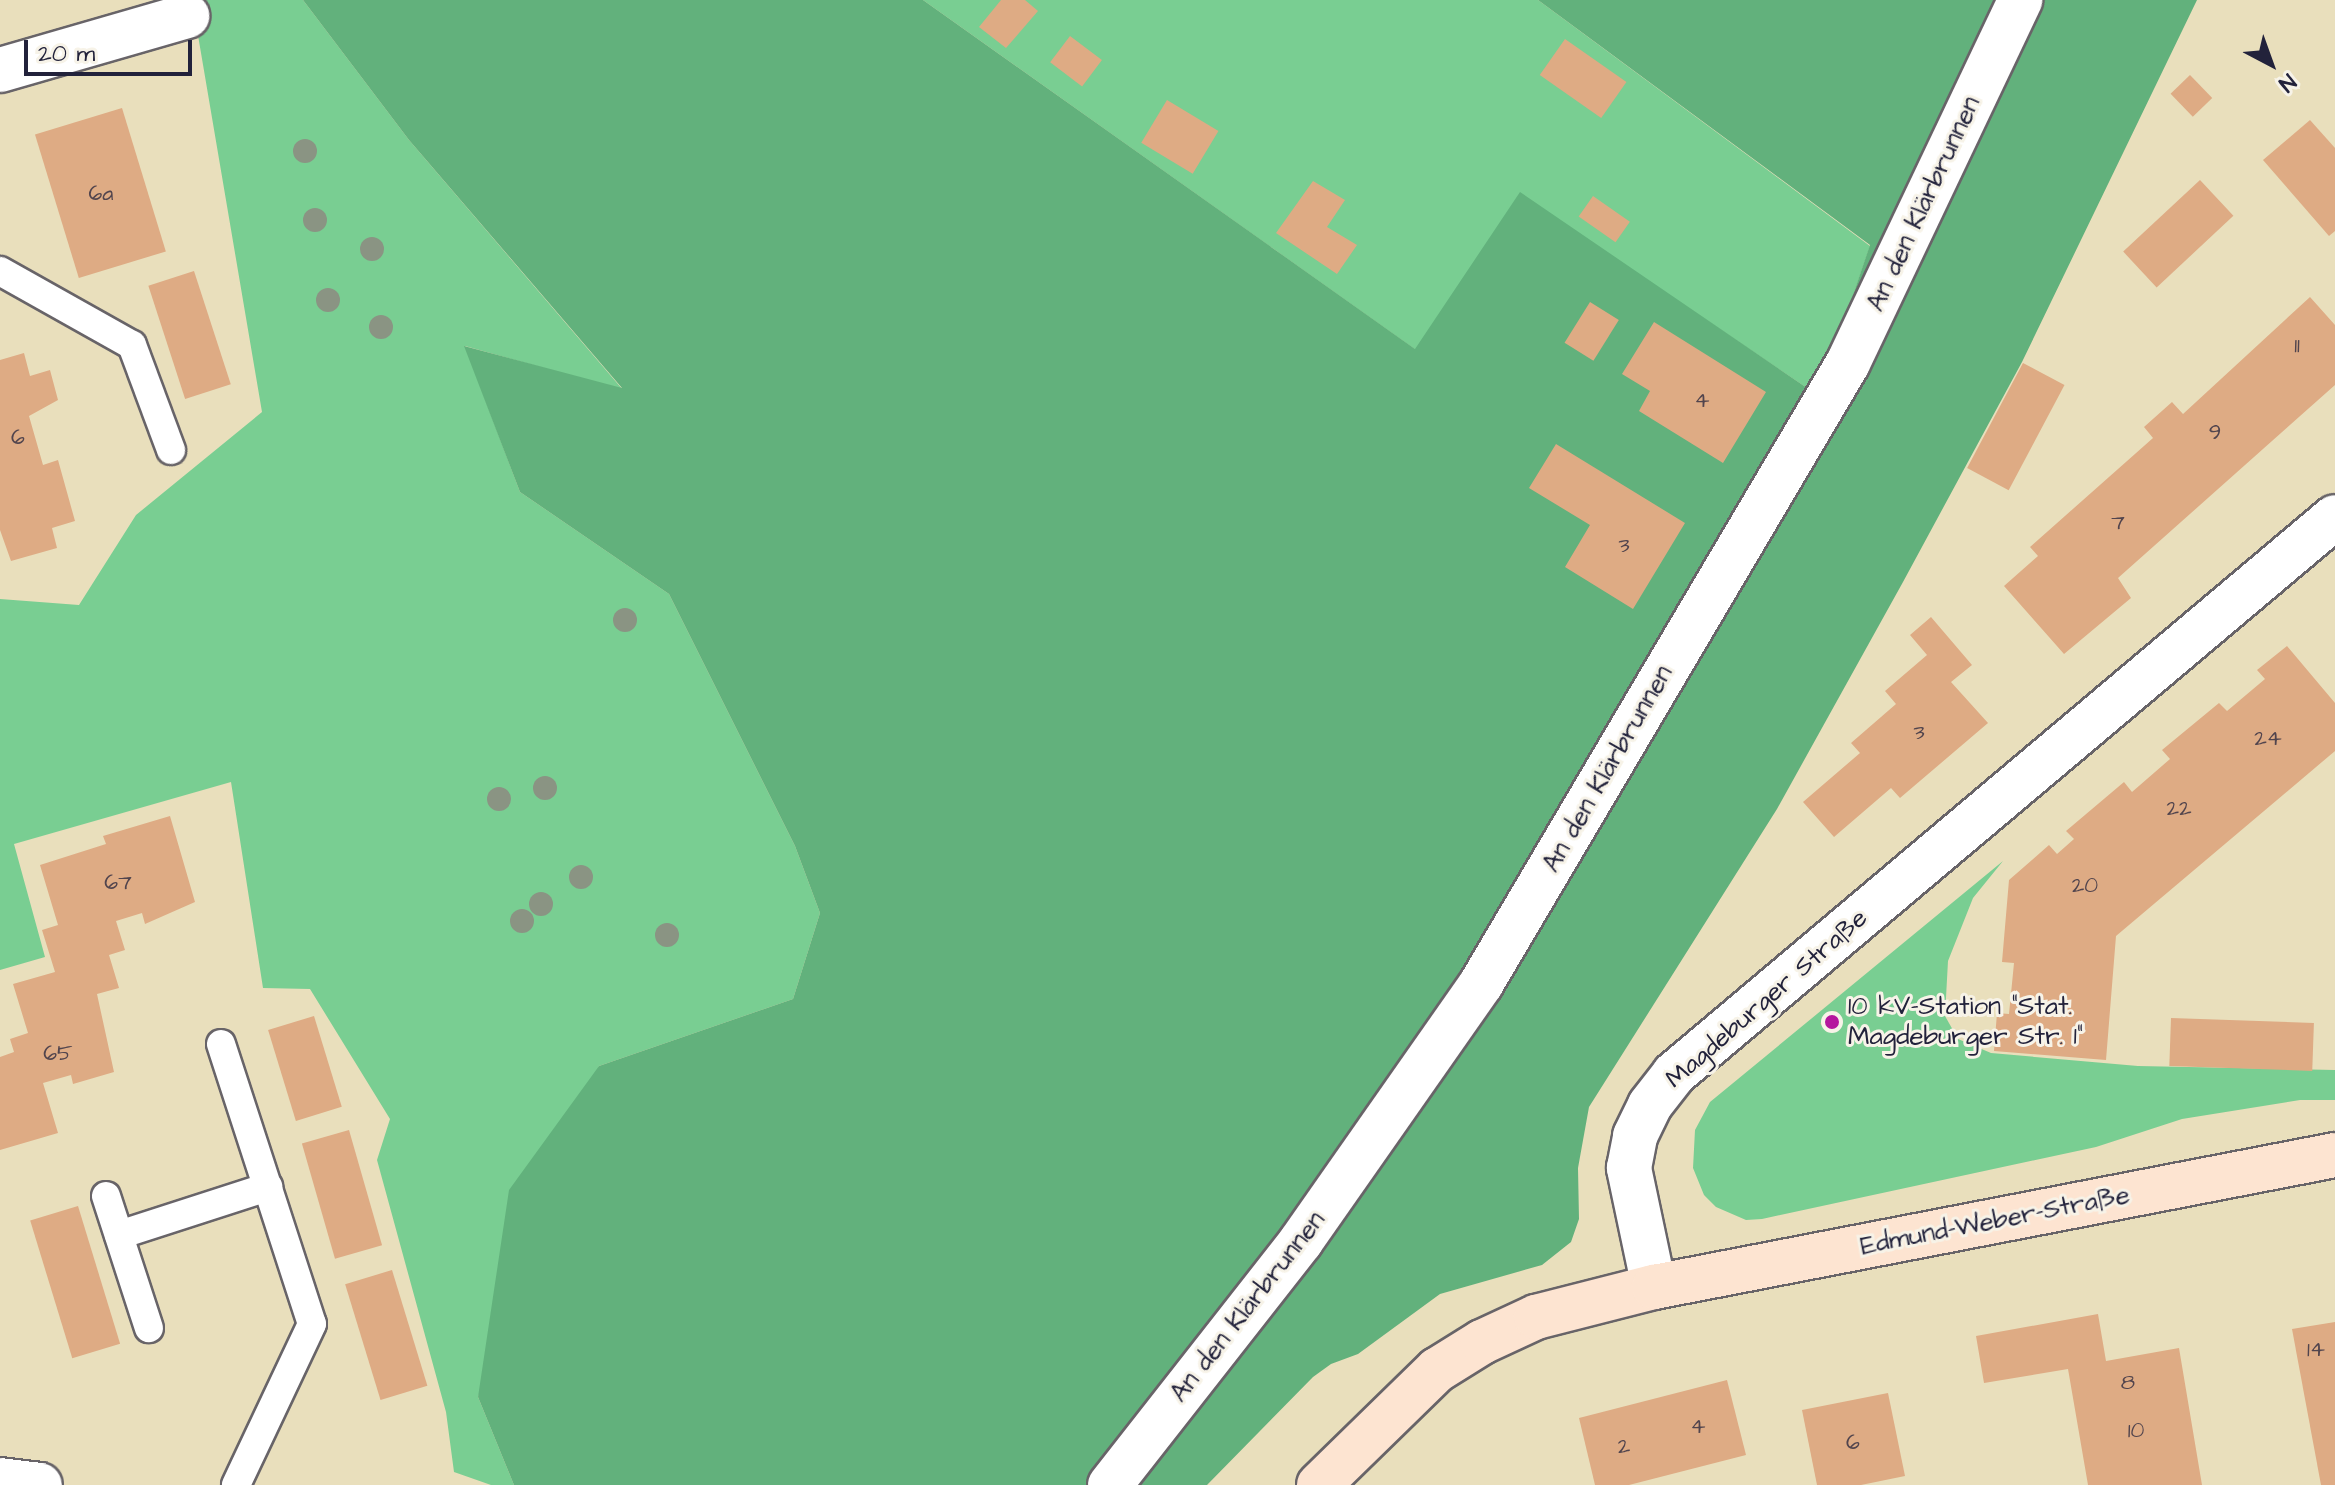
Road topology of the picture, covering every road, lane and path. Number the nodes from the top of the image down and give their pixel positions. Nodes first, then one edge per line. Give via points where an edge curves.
1 (2020, 0) edge
2 (187, 16) dead end
3 (0, 70) edge
4 (0, 271) edge
5 (171, 450) dead end
6 (2335, 517) edge
7 (221, 1044) dead end
8 (2335, 1155) edge
9 (268, 1187) junction
10 (106, 1196) dead end
11 (119, 1235) junction
12 (1654, 1287) junction
13 (149, 1328) dead end
14 (0, 1480) edge
15 (40, 1485) edge
16 (236, 1485) edge
17 (1110, 1485) edge
18 (1319, 1485) edge

1 - 17 street, An den Klärbrunnen via 1848,363 1481,984 1301,1241
2 - 3 street
4 - 5 lane via 132,345
6 - 12 street, Magdeburger Straße via 1674,1074 1645,1115 1629,1168
7 - 9 lane
8 - 12 main road, Edmund-Weber-Straße
9 - 11 lane
9 - 16 lane via 312,1324
10 - 11 lane
11 - 13 lane
12 - 18 main road via 1536,1317 1482,1342 1400,1402
14 - 15 street

